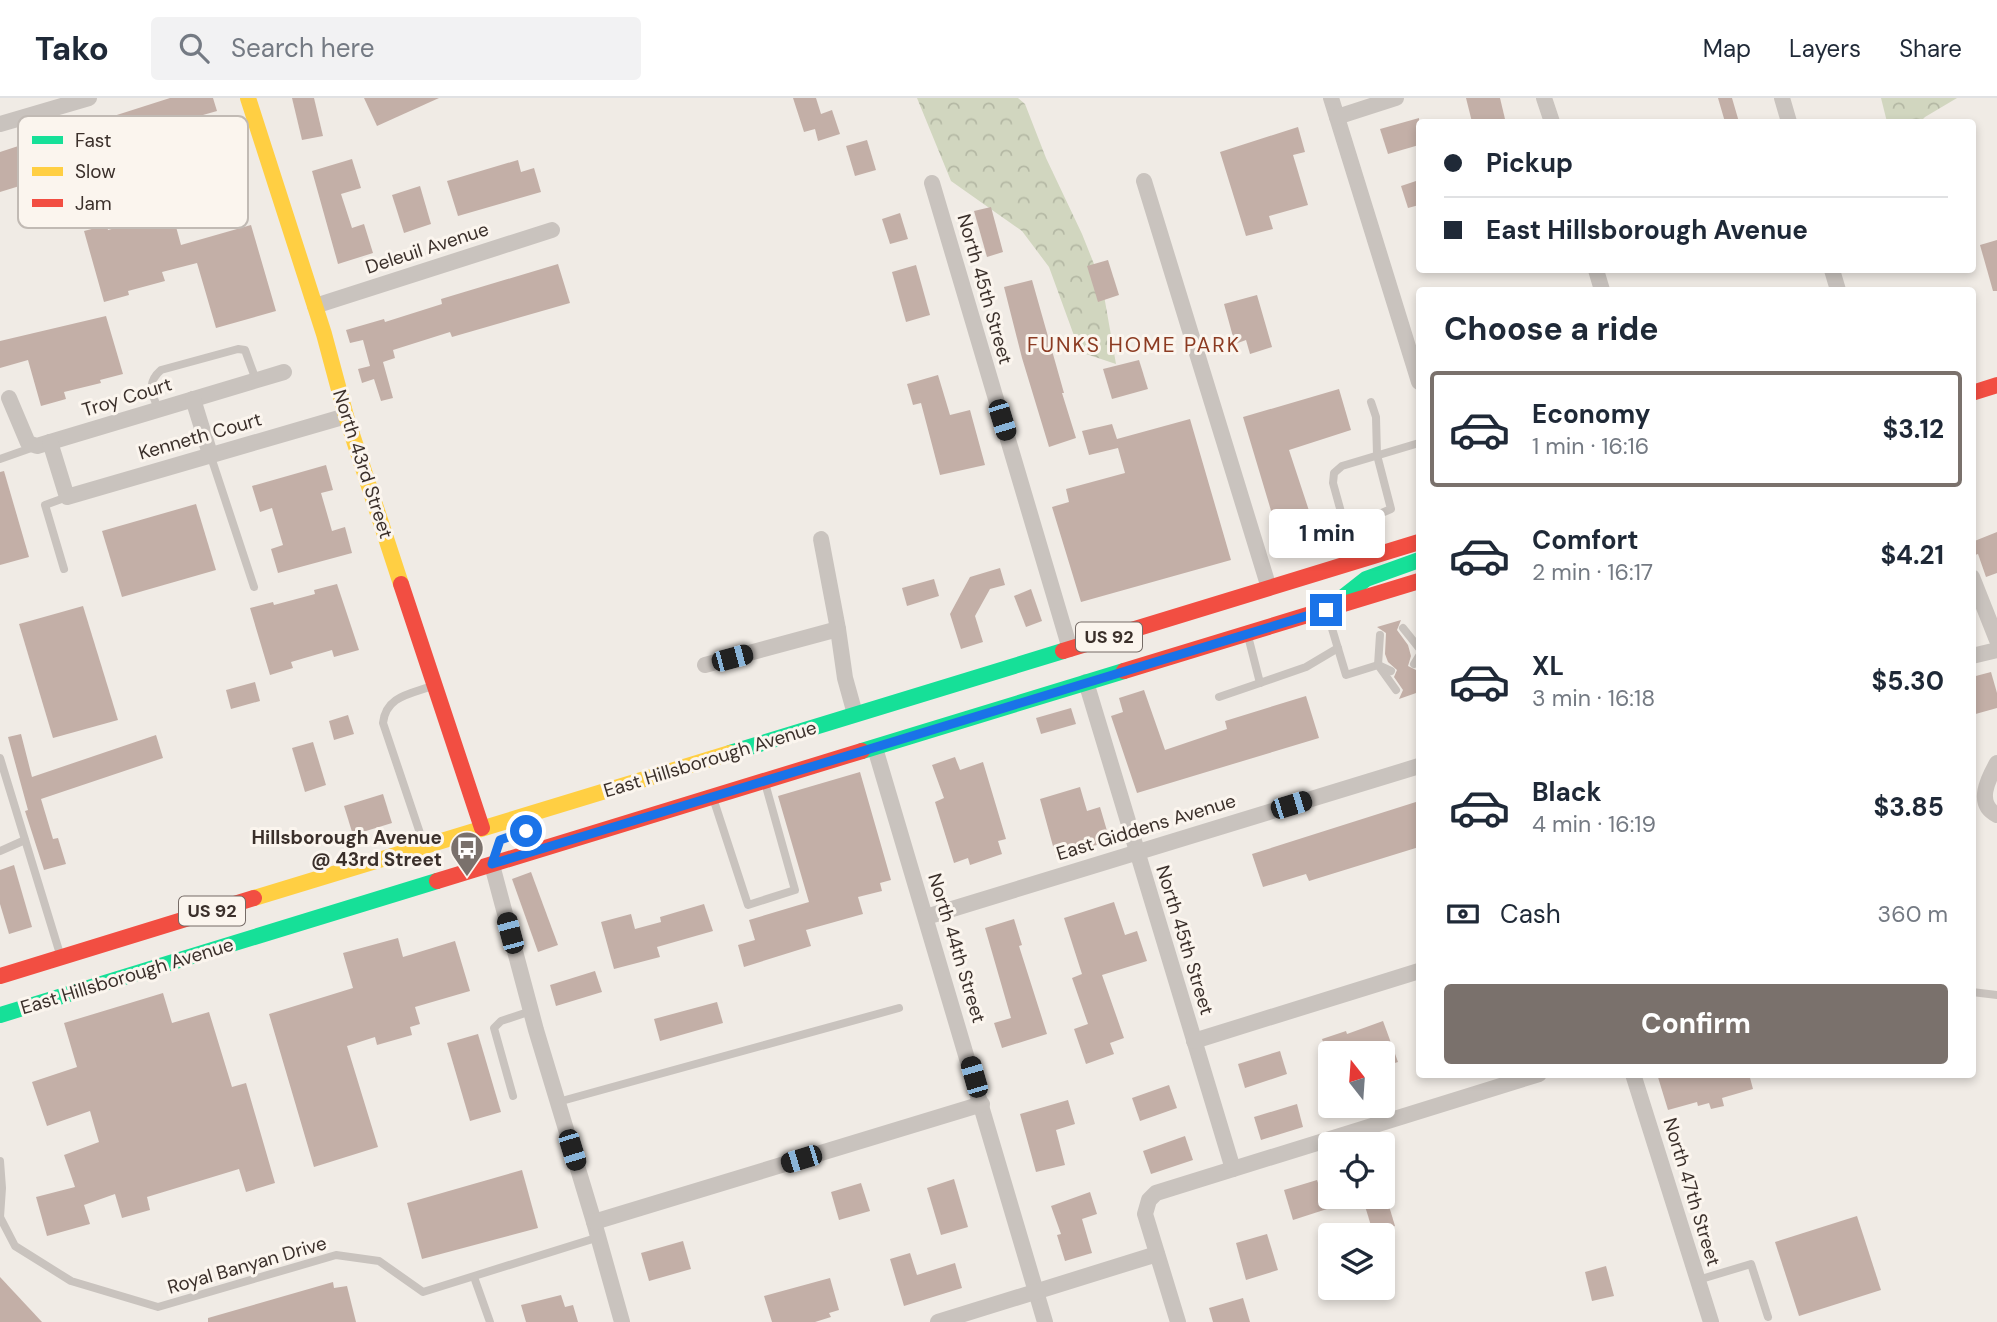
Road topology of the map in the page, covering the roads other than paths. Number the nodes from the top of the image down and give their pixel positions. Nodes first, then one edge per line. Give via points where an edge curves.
1 (89, 98) edge
2 (247, 98) edge
3 (1331, 98) edge
4 (1396, 98) edge
5 (1544, 98) edge
6 (1782, 98) edge
7 (27, 116) edge
8 (1337, 117) junction
9 (18, 119) edge
10 (1551, 119) edge
11 (1788, 119) edge
12 (0, 124) edge
13 (1144, 181) dead end
14 (932, 183) dead end
15 (552, 230) dead end
16 (315, 306) junction
17 (284, 372) dead end
18 (1416, 373) edge
19 (256, 380) junction
20 (1997, 385) edge
21 (1976, 392) edge
22 (9, 398) dead end
23 (193, 399) junction
24 (1371, 402) dead end
25 (158, 409) junction
26 (346, 416) junction
27 (44, 444) junction
28 (1416, 444) edge
29 (210, 454) junction
30 (1377, 455) junction
31 (0, 458) edge
32 (67, 497) junction
33 (1346, 528) junction
34 (821, 539) dead end
35 (1416, 543) edge
36 (1416, 561) edge
37 (1355, 562) junction
38 (64, 569) dead end
39 (1416, 582) edge
40 (254, 587) dead end
41 (1976, 587) edge
42 (1269, 588) junction
43 (1326, 610) junction
44 (1403, 628) dead end
45 (838, 629) junction
46 (1247, 634) junction
47 (1380, 635) dead end
48 (1997, 640) edge
49 (1416, 646) edge
50 (1409, 647) dead end
51 (1338, 648) junction
52 (1070, 649) junction
53 (1416, 649) edge
54 (1997, 650) edge
55 (1385, 654) dead end
56 (1976, 655) edge
57 (705, 665) dead end
58 (1378, 665) junction
59 (1391, 671) dead end
60 (1086, 682) junction
61 (1260, 683) junction
62 (435, 685) junction
63 (1396, 690) dead end
64 (1219, 697) dead end
65 (855, 714) junction
66 (875, 748) junction
67 (0, 758) edge
68 (1997, 763) edge
69 (1416, 767) edge
70 (764, 782) junction
71 (713, 798) junction
72 (537, 812) junction
73 (1997, 816) edge
74 (482, 828) junction
75 (25, 840) junction
76 (424, 846) junction
77 (0, 851) edge
78 (1137, 852) junction
79 (492, 864) junction
80 (434, 883) junction
81 (926, 917) junction
82 (61, 957) junction
83 (1416, 972) edge
84 (0, 975) edge
85 (1976, 992) edge
86 (1997, 995) edge
87 (899, 1008) dead end
88 (530, 1011) junction
89 (0, 1015) edge
90 (1194, 1041) junction
91 (1526, 1078) edge
92 (1634, 1078) edge
93 (513, 1096) dead end
94 (558, 1102) junction
95 (982, 1104) junction
96 (0, 1161) edge
97 (1233, 1169) junction
98 (0, 1217) edge
99 (596, 1229) junction
100 (1157, 1254) junction
101 (474, 1276) junction
102 (1698, 1280) junction
103 (1036, 1292) junction
104 (1768, 1317) dead end
105 (490, 1322) edge
106 (622, 1322) edge
107 (938, 1322) edge
108 (1045, 1322) edge
109 (1178, 1322) edge
110 (1711, 1322) edge

1 - 7 street
2 - 16 main road, North 43rd Street
3 - 8 street
4 - 8 street
5 - 10 street
6 - 11 street
8 - 18 street
9 - 12 street
13 - 42 street
14 - 52 street, North 45th Street
15 - 16 street, Deleuil Avenue
16 - 26 main road, North 43rd Street
17 - 19 street, Troy Court
19 - 23 street, Troy Court
19 - 25 lane via 245,349 161,370 150,386
20 - 21 main road
22 - 27 street via 28,443
23 - 25 street, Troy Court
23 - 29 street
24 - 30 lane
25 - 27 street, Troy Court
26 - 29 street, Kenneth Court
26 - 62 main road, North 43rd Street
27 - 31 lane
27 - 32 street
28 - 30 lane
29 - 32 street, Kenneth Court
29 - 40 lane
30 - 33 lane via 1334,473
30 - 33 lane via 1391,509
32 - 38 lane via 45,505
33 - 37 lane
34 - 45 street
35 - 37 main road, East Hillsborough Avenue / US 92
36 - 43 main road via 1366,579
37 - 42 main road, East Hillsborough Avenue / US 92
39 - 43 main road, East Hillsborough Avenue / US 92
41 - 48 street
42 - 52 main road, East Hillsborough Avenue / US 92
43 - 46 main road, East Hillsborough Avenue / US 92
43 - 51 lane
44 - 49 lane
45 - 57 street
45 - 65 street
46 - 60 main road, East Hillsborough Avenue / US 92
46 - 61 lane
47 - 58 lane
50 - 53 lane
51 - 58 lane via 1346,675
51 - 61 lane via 1306,667
52 - 65 main road, East Hillsborough Avenue / US 92
54 - 56 street
55 - 58 lane
58 - 59 lane
58 - 63 lane
60 - 66 main road, East Hillsborough Avenue / US 92
60 - 78 street, North 45th Street
61 - 64 lane
62 - 74 main road, North 43rd Street
62 - 76 lane via 390,702 383,723
65 - 72 main road, East Hillsborough Avenue / US 92
66 - 70 main road, East Hillsborough Avenue / US 92
66 - 81 street, North 44th Street
67 - 75 lane
68 - 73 street via 1984,800
69 - 78 street, East Giddens Avenue
70 - 71 main road, East Hillsborough Avenue / US 92
70 - 71 lane via 795,890 748,905
71 - 79 main road, East Hillsborough Avenue / US 92
72 - 74 main road, East Hillsborough Avenue / US 92
72 - 79 main road via 526,831 500,840
74 - 76 main road, East Hillsborough Avenue / US 92
74 - 80 main road via 475,847 446,860
75 - 77 lane
75 - 82 lane
76 - 82 main road, East Hillsborough Avenue / US 92
78 - 81 street, East Giddens Avenue
78 - 90 street, North 45th Street
79 - 80 main road, East Hillsborough Avenue / US 92
79 - 88 street
80 - 89 main road, East Hillsborough Avenue / US 92
81 - 95 street, North 44th Street
82 - 84 main road, East Hillsborough Avenue / US 92
83 - 90 street
85 - 86 lane
87 - 94 lane
88 - 93 lane via 494,1028
88 - 94 street
90 - 97 street, North 45th Street
91 - 97 street
92 - 102 street, North 47th Street
94 - 99 street
95 - 99 street
95 - 103 street, North 44th Street
96 - 98 lane, Royal Banyan Drive
97 - 100 street via 1156,1193 1149,1200 1145,1214
98 - 101 lane, Royal Banyan Drive via 15,1246 71,1281 158,1307 336,1255 379,1261 423,1292
99 - 101 lane, Royal Banyan Drive
99 - 106 street
100 - 103 street
100 - 109 street
101 - 105 lane
102 - 104 lane via 1751,1264
102 - 110 street, North 47th Street
103 - 107 street
103 - 108 street, North 44th Street

